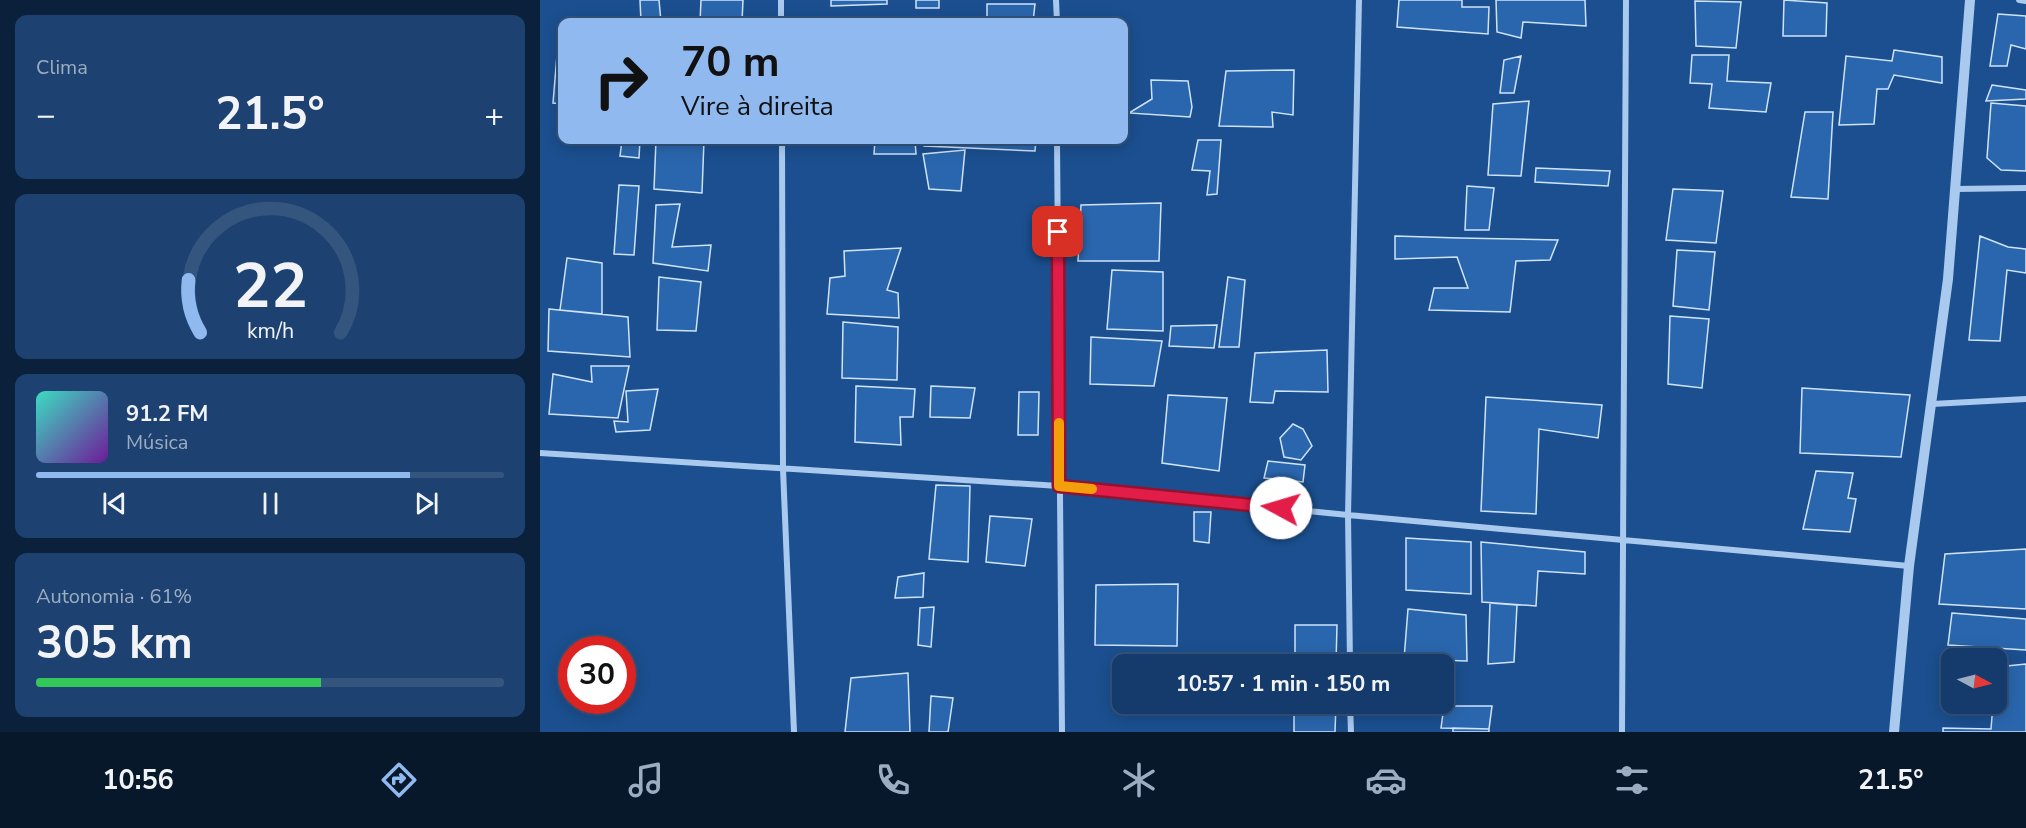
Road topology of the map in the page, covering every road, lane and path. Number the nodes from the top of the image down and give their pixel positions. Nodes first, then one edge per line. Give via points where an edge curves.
1 (781, 0) edge
2 (1056, 0) edge
3 (1359, 0) edge
4 (1626, 0) edge
5 (1970, 0) edge
6 (2019, 0) edge
7 (2026, 1) edge
8 (782, 18) edge
9 (1057, 18) edge
10 (782, 144) edge
11 (1057, 144) edge
12 (2026, 188) edge
13 (1956, 189) junction
14 (2026, 399) edge
15 (1932, 404) junction
16 (540, 453) edge
17 (783, 469) junction
18 (1059, 486) junction
19 (1348, 515) junction
20 (1624, 538) junction
21 (1909, 566) junction
22 (1350, 654) edge
23 (1350, 714) edge
24 (794, 732) edge
25 (1062, 732) edge
26 (1351, 732) edge
27 (1622, 732) edge
28 (1894, 732) edge

1 - 8 street
2 - 9 street
3 - 19 street
4 - 20 street
5 - 13 street
6 - 7 street
10 - 17 street
11 - 18 street
12 - 13 street
13 - 15 street
14 - 15 street
15 - 21 street
16 - 17 street
17 - 18 street
17 - 24 street
18 - 19 street
18 - 25 street
19 - 20 street
19 - 22 street
20 - 21 street
20 - 27 street
21 - 28 street
23 - 26 street

